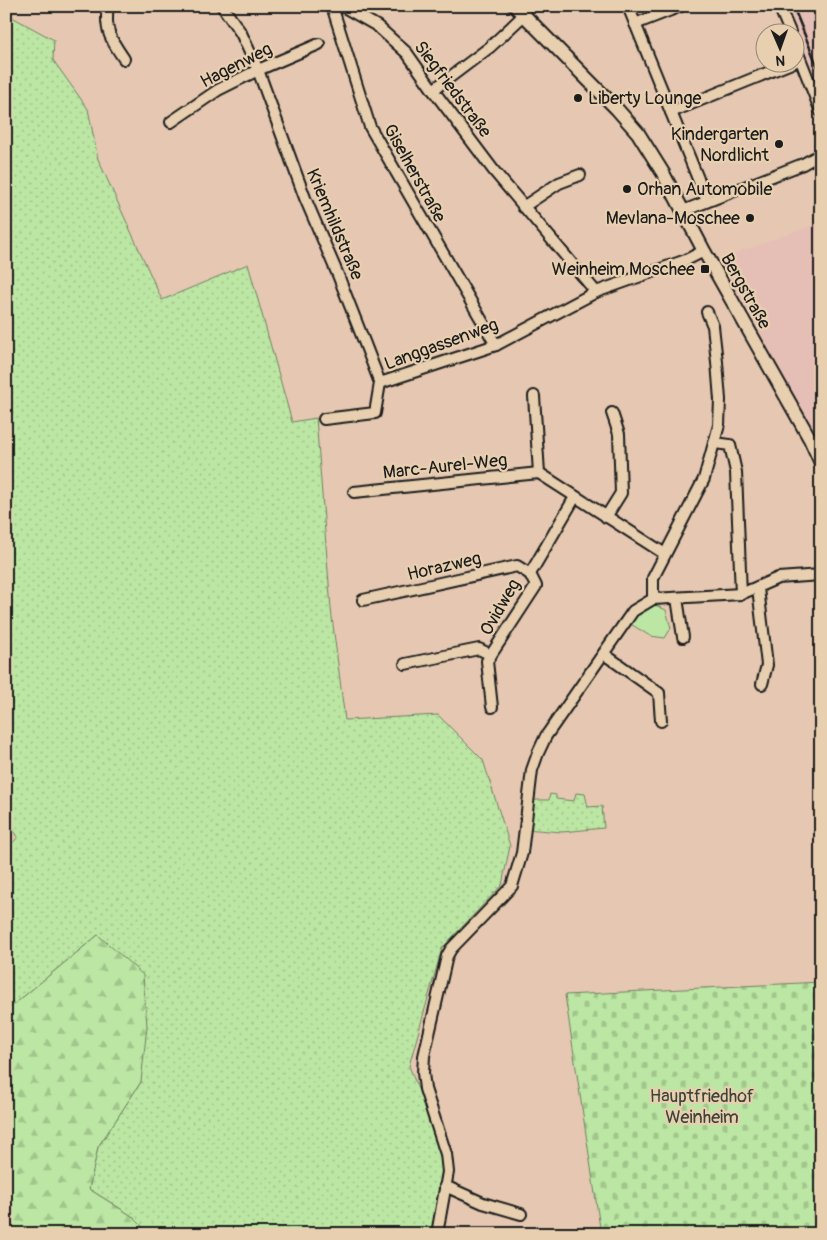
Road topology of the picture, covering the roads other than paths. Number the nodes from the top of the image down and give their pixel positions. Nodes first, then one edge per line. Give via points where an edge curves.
1 (108, 6) edge
2 (222, 6) edge
3 (332, 6) edge
4 (342, 6) edge
5 (628, 6) edge
6 (680, 6) edge
7 (779, 6) edge
8 (520, 10) edge
9 (786, 22) edge
10 (636, 24) junction
11 (319, 44) dead end
12 (124, 59) dead end
13 (258, 70) junction
14 (770, 72) edge
15 (802, 72) edge
16 (433, 90) junction
17 (671, 112) junction
18 (821, 112) edge
19 (171, 122) dead end
20 (821, 154) edge
21 (580, 174) dead end
22 (707, 201) junction
23 (523, 207) junction
24 (683, 210) junction
25 (704, 251) junction
26 (596, 292) junction
27 (707, 312) dead end
28 (496, 345) junction
29 (380, 383) junction
30 (534, 396) dead end
31 (612, 413) dead end
32 (324, 419) dead end
33 (715, 443) junction
34 (821, 462) edge
35 (539, 473) junction
36 (354, 492) dead end
37 (575, 498) junction
38 (606, 517) junction
39 (665, 554) junction
40 (530, 574) junction
41 (821, 575) edge
42 (758, 588) junction
43 (741, 594) junction
44 (677, 598) junction
45 (653, 599) junction
46 (363, 600) dead end
47 (683, 637) dead end
48 (604, 654) junction
49 (491, 655) junction
50 (405, 664) dead end
51 (762, 684) dead end
52 (492, 708) dead end
53 (661, 721) dead end
54 (445, 1186) junction
55 (521, 1214) dead end
56 (437, 1234) edge

1 - 12 street via 106,17 110,38
2 - 13 street, Kriemhildstraße
3 - 28 street, Giselherstraße via 370,127
4 - 16 street, Siegfriedstraße via 377,26 407,53
5 - 10 street
6 - 10 street
7 - 9 street
8 - 16 street via 490,47
8 - 24 main road, Bergstraße via 638,133
10 - 17 street
11 - 13 street, Hagenweg
13 - 19 street, Hagenweg via 218,90
13 - 29 street, Kriemhildstraße via 305,198
14 - 17 street
15 - 18 street
16 - 23 street, Siegfriedstraße
17 - 22 street
20 - 22 street
21 - 23 street
22 - 24 street
23 - 26 street, Siegfriedstraße
24 - 25 main road, Bergstraße
25 - 26 street, Langgassenweg
25 - 34 main road, Bergstraße
26 - 28 street, Langgassenweg
27 - 33 street via 713,326 720,400
28 - 29 street, Langgassenweg
29 - 32 street via 375,412
30 - 35 street
31 - 38 street via 619,434 621,493
33 - 39 street via 704,479
33 - 43 street via 730,446 736,472
35 - 36 street, Marc-Aurel-Weg
35 - 37 street
37 - 38 street
37 - 40 street, Ovidweg
38 - 39 street
39 - 45 street via 653,578
40 - 46 street, Horazweg via 517,566
40 - 49 street, Ovidweg via 536,586
41 - 42 street via 778,578
42 - 43 street
42 - 51 street via 768,665
43 - 44 street
44 - 45 street
44 - 47 street
45 - 48 street via 633,611
48 - 53 street via 659,693
48 - 54 street via 546,736 538,753 532,770 522,854 512,886 450,949 447,956 423,1073 446,1154 448,1172
49 - 50 street, Ovidweg via 479,649
49 - 52 street, Ovidweg via 487,661
54 - 55 street via 483,1203
54 - 56 street

